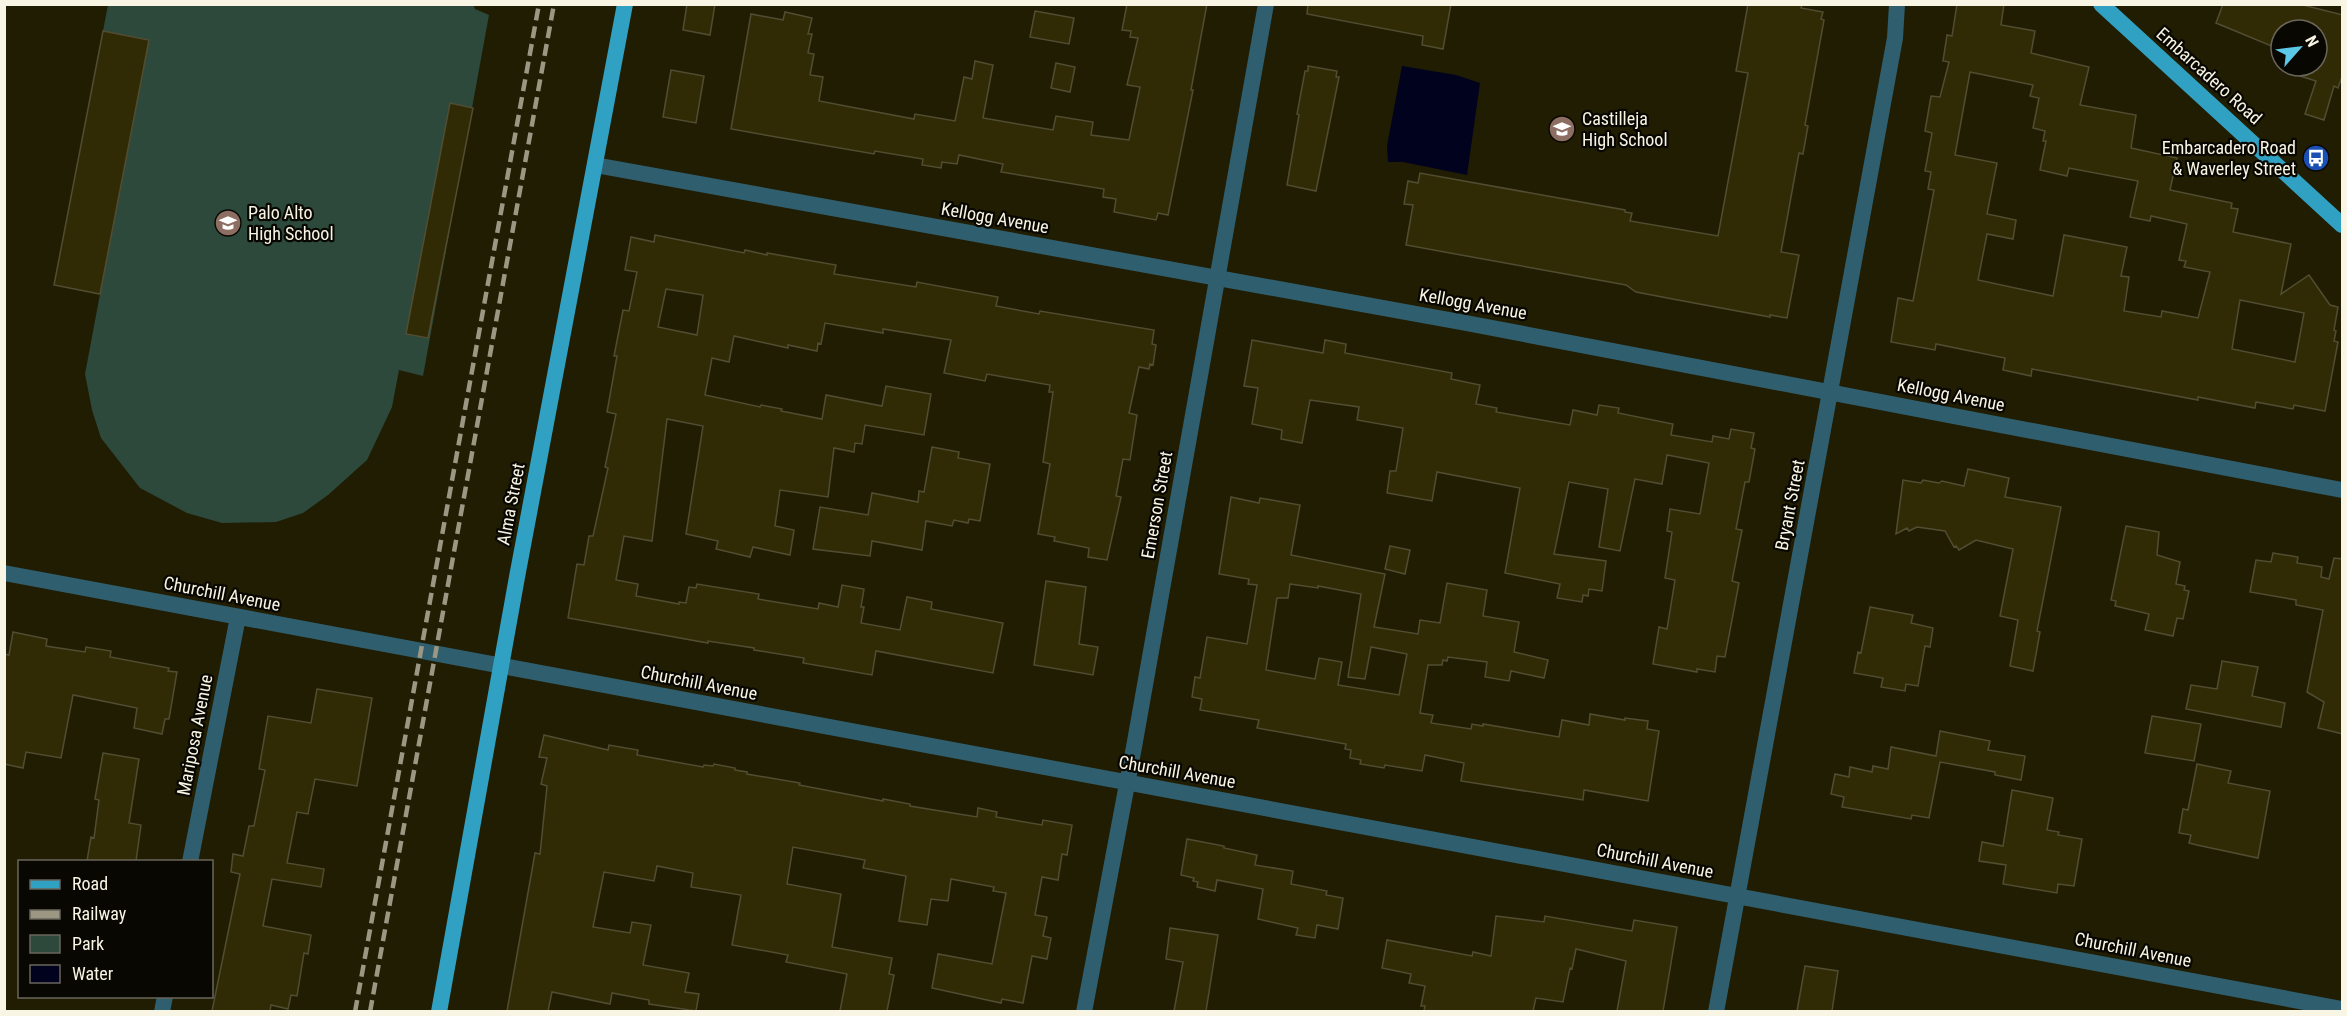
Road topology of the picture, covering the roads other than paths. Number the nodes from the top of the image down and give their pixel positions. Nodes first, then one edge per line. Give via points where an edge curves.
1 (625, 4) edge
2 (1266, 4) edge
3 (1897, 4) edge
4 (2101, 4) edge
5 (595, 165) junction
6 (2343, 225) edge
7 (1217, 278) junction
8 (1831, 392) junction
9 (2343, 490) edge
10 (4, 573) edge
11 (238, 617) junction
12 (501, 666) junction
13 (1127, 783) junction
14 (190, 860) edge
15 (1737, 896) junction
16 (2343, 1009) edge
17 (439, 1011) edge
18 (1084, 1011) edge
19 (1716, 1011) edge

1 - 5 main road, Alma Street
2 - 7 street, Emerson Street
3 - 8 street, Bryant Street
4 - 6 main road, Embarcadero Road
5 - 7 street, Kellogg Avenue
5 - 12 main road, Alma Street
7 - 8 street, Kellogg Avenue
7 - 13 street, Emerson Street
8 - 9 street, Kellogg Avenue
8 - 15 street, Bryant Street
10 - 11 street, Churchill Avenue
11 - 12 street, Churchill Avenue
11 - 14 street, Mariposa Avenue
12 - 13 street, Churchill Avenue
12 - 17 main road, Alma Street
13 - 15 street, Churchill Avenue
13 - 18 street, Emerson Street
15 - 16 street, Churchill Avenue
15 - 19 street, Bryant Street

